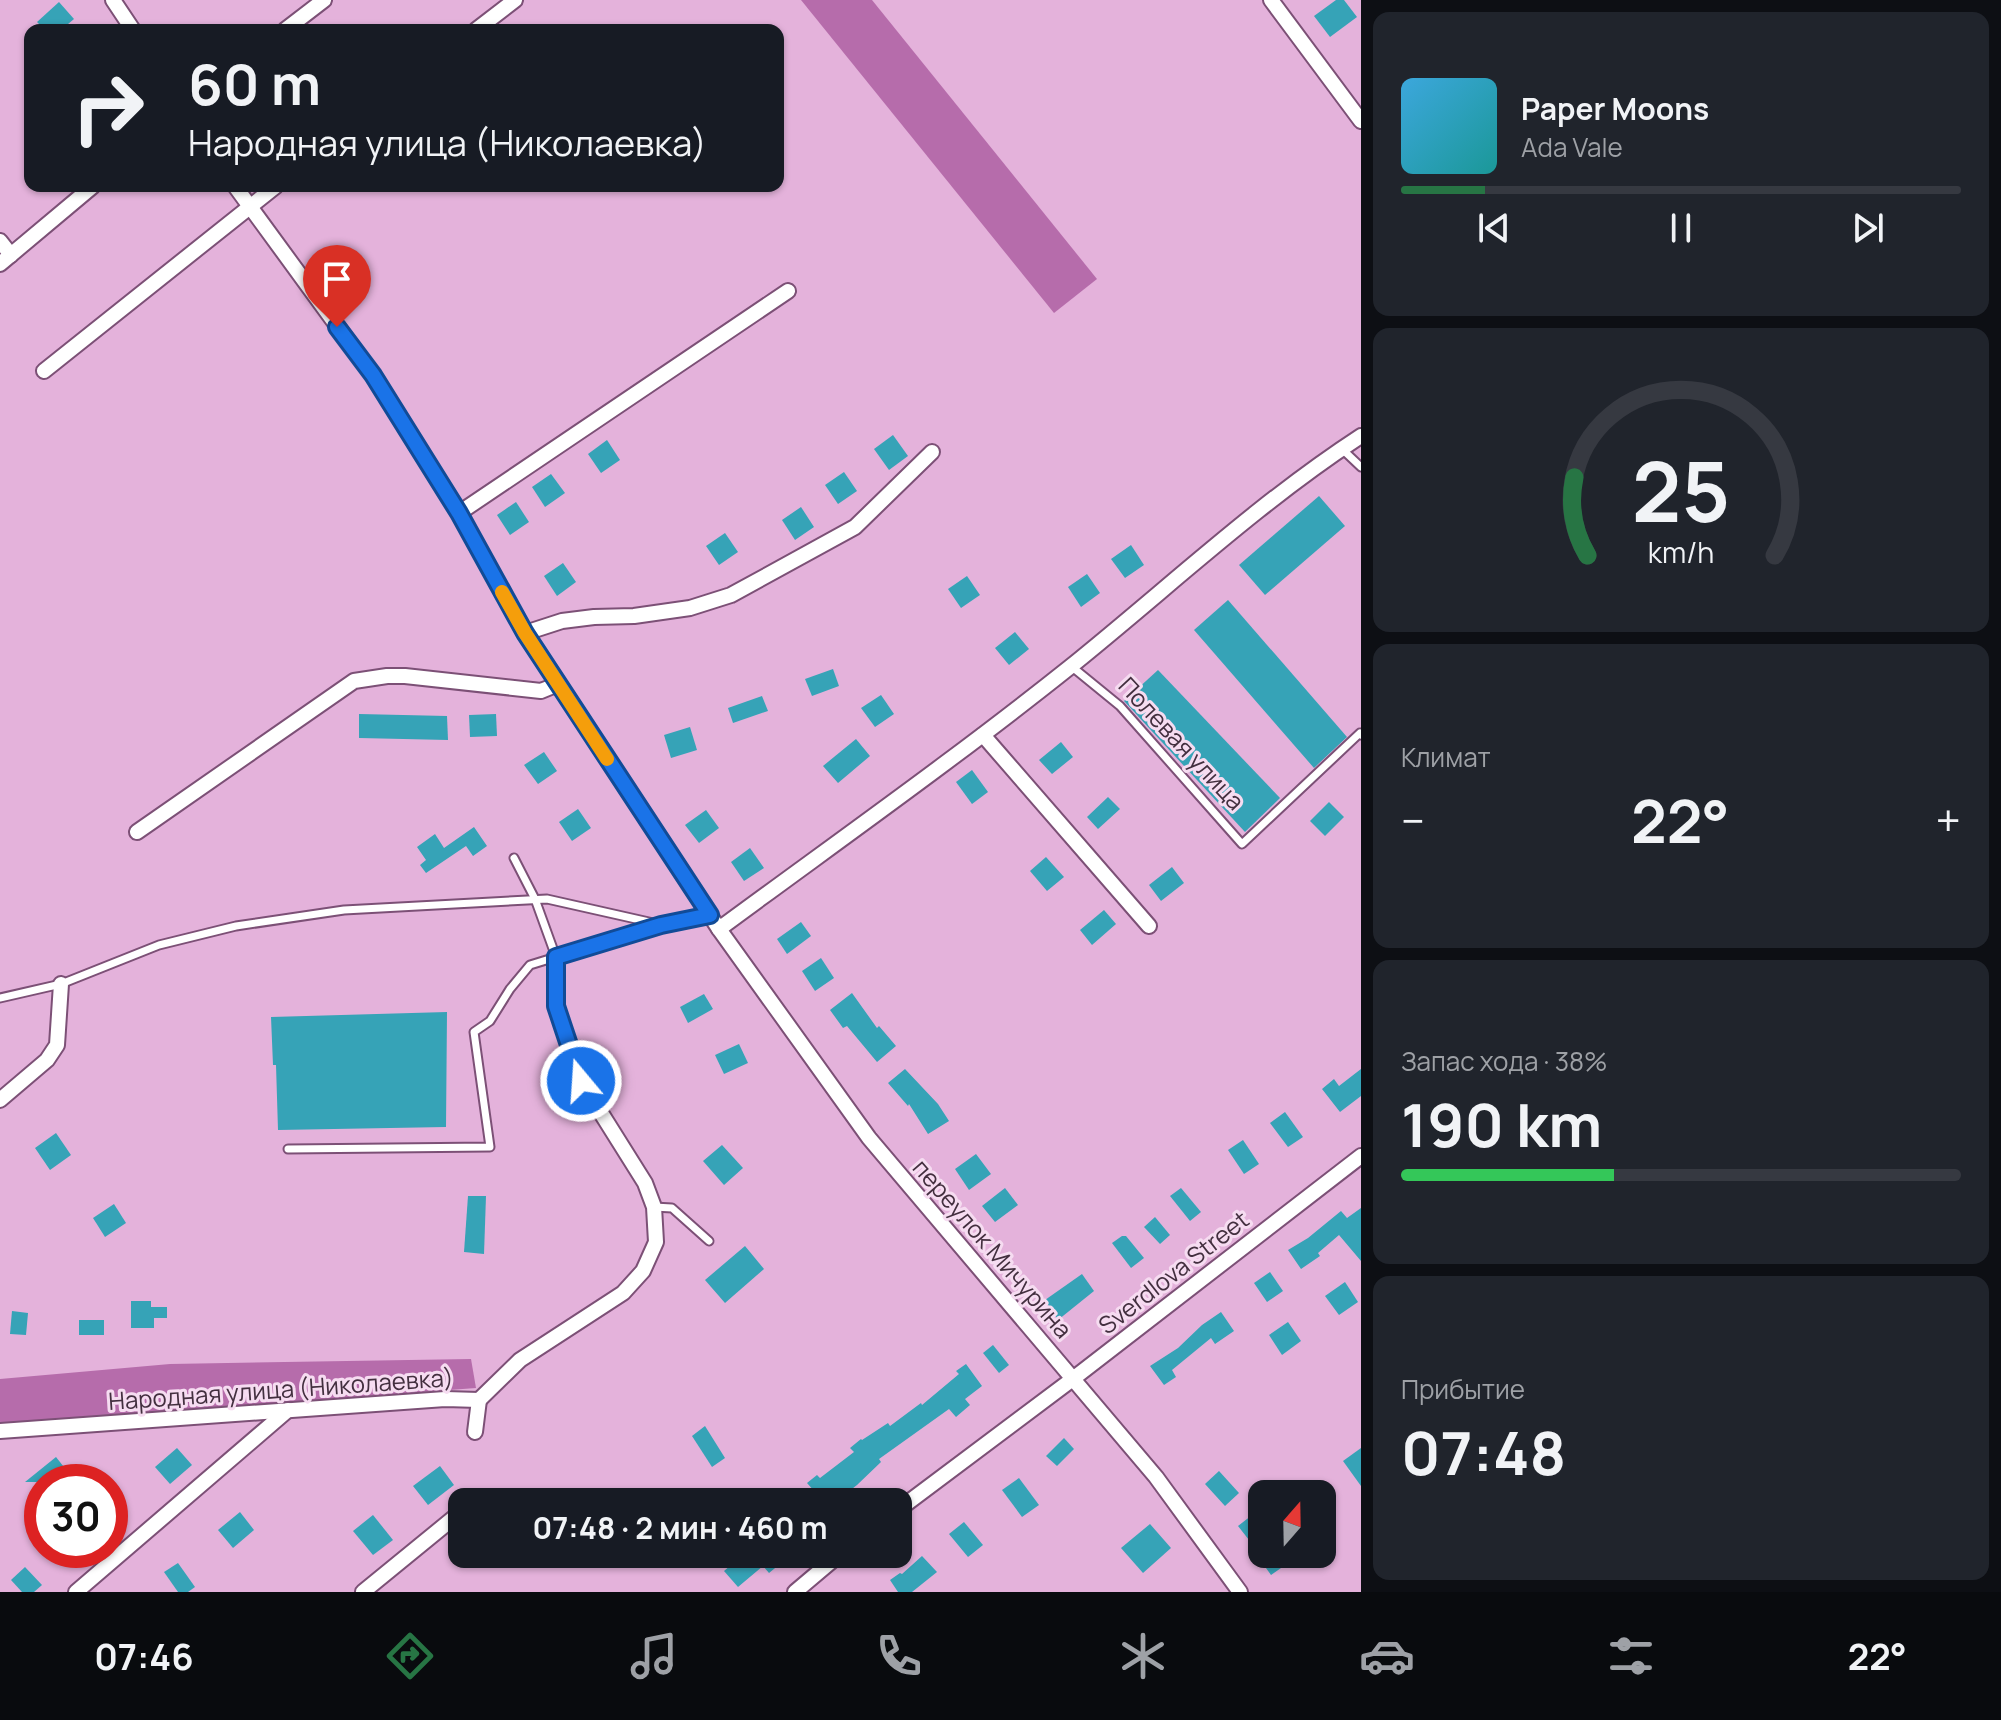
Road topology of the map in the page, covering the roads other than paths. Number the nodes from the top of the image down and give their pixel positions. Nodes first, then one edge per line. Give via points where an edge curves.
1 (113, 0) edge
2 (324, 0) edge
3 (515, 0) edge
4 (1271, 0) edge
5 (129, 24) edge
6 (293, 24) edge
7 (484, 24) edge
8 (1361, 121) edge
9 (86, 192) edge
10 (239, 192) edge
11 (269, 192) edge
12 (250, 207) junction
13 (0, 241) edge
14 (5, 260) edge
15 (788, 291) dead end
16 (44, 371) dead end
17 (1361, 436) edge
18 (1341, 449) junction
19 (932, 452) dead end
20 (1361, 467) edge
21 (459, 513) junction
22 (525, 633) junction
23 (1071, 666) junction
24 (558, 684) junction
25 (1360, 734) edge
26 (983, 735) junction
27 (137, 832) dead end
28 (514, 858) dead end
29 (535, 899) junction
30 (710, 915) junction
31 (661, 925) junction
32 (1149, 926) dead end
33 (719, 929) junction
34 (556, 957) junction
35 (61, 984) junction
36 (0, 998) edge
37 (0, 1100) edge
38 (288, 1149) dead end
39 (1361, 1156) edge
40 (654, 1207) junction
41 (709, 1241) dead end
42 (1074, 1378) junction
43 (479, 1400) junction
44 (288, 1409) junction
45 (0, 1431) edge
46 (475, 1432) dead end
47 (912, 1500) edge
48 (448, 1523) edge
49 (823, 1568) edge
50 (1232, 1589) edge
51 (76, 1592) edge
52 (363, 1592) edge
53 (795, 1592) edge

1 - 5 street
2 - 6 street
3 - 7 street
4 - 8 street
9 - 14 street
10 - 12 street, переулок Мичурина
11 - 12 street
12 - 16 street
12 - 21 street, переулок Мичурина via 373,375
13 - 14 street
15 - 21 street
17 - 18 street
18 - 20 lane
18 - 23 street
19 - 22 street via 855,527 731,595 690,608 562,621
21 - 22 street, переулок Мичурина
22 - 24 street, переулок Мичурина
23 - 25 lane, Полевая улица via 1120,706 1242,844
23 - 26 street
24 - 27 street via 541,691 405,676 354,681
24 - 30 street, переулок Мичурина
26 - 32 street
26 - 33 street
28 - 29 lane
29 - 31 lane
29 - 34 lane
29 - 35 lane via 344,910 236,926 159,945
30 - 31 street
30 - 33 street, переулок Мичурина
31 - 34 street
33 - 42 street, переулок Мичурина via 869,1138
34 - 38 lane via 530,965 490,1021 474,1032 490,1147
34 - 40 street, Народная улица (Николаевка) via 556,1006 581,1081 638,1170
35 - 36 lane
35 - 37 street via 57,1045
39 - 42 street, Sverdlova Street
40 - 41 lane via 672,1208
40 - 43 street, Народная улица (Николаевка) via 656,1242 643,1271 623,1293 520,1360
42 - 47 street, Sverdlova Street
42 - 50 street, переулок Мичурина via 1156,1477
43 - 44 street, Народная улица (Николаевка)
43 - 46 street
44 - 45 street, Народная улица (Николаевка)
44 - 51 street
48 - 52 street
49 - 53 street

